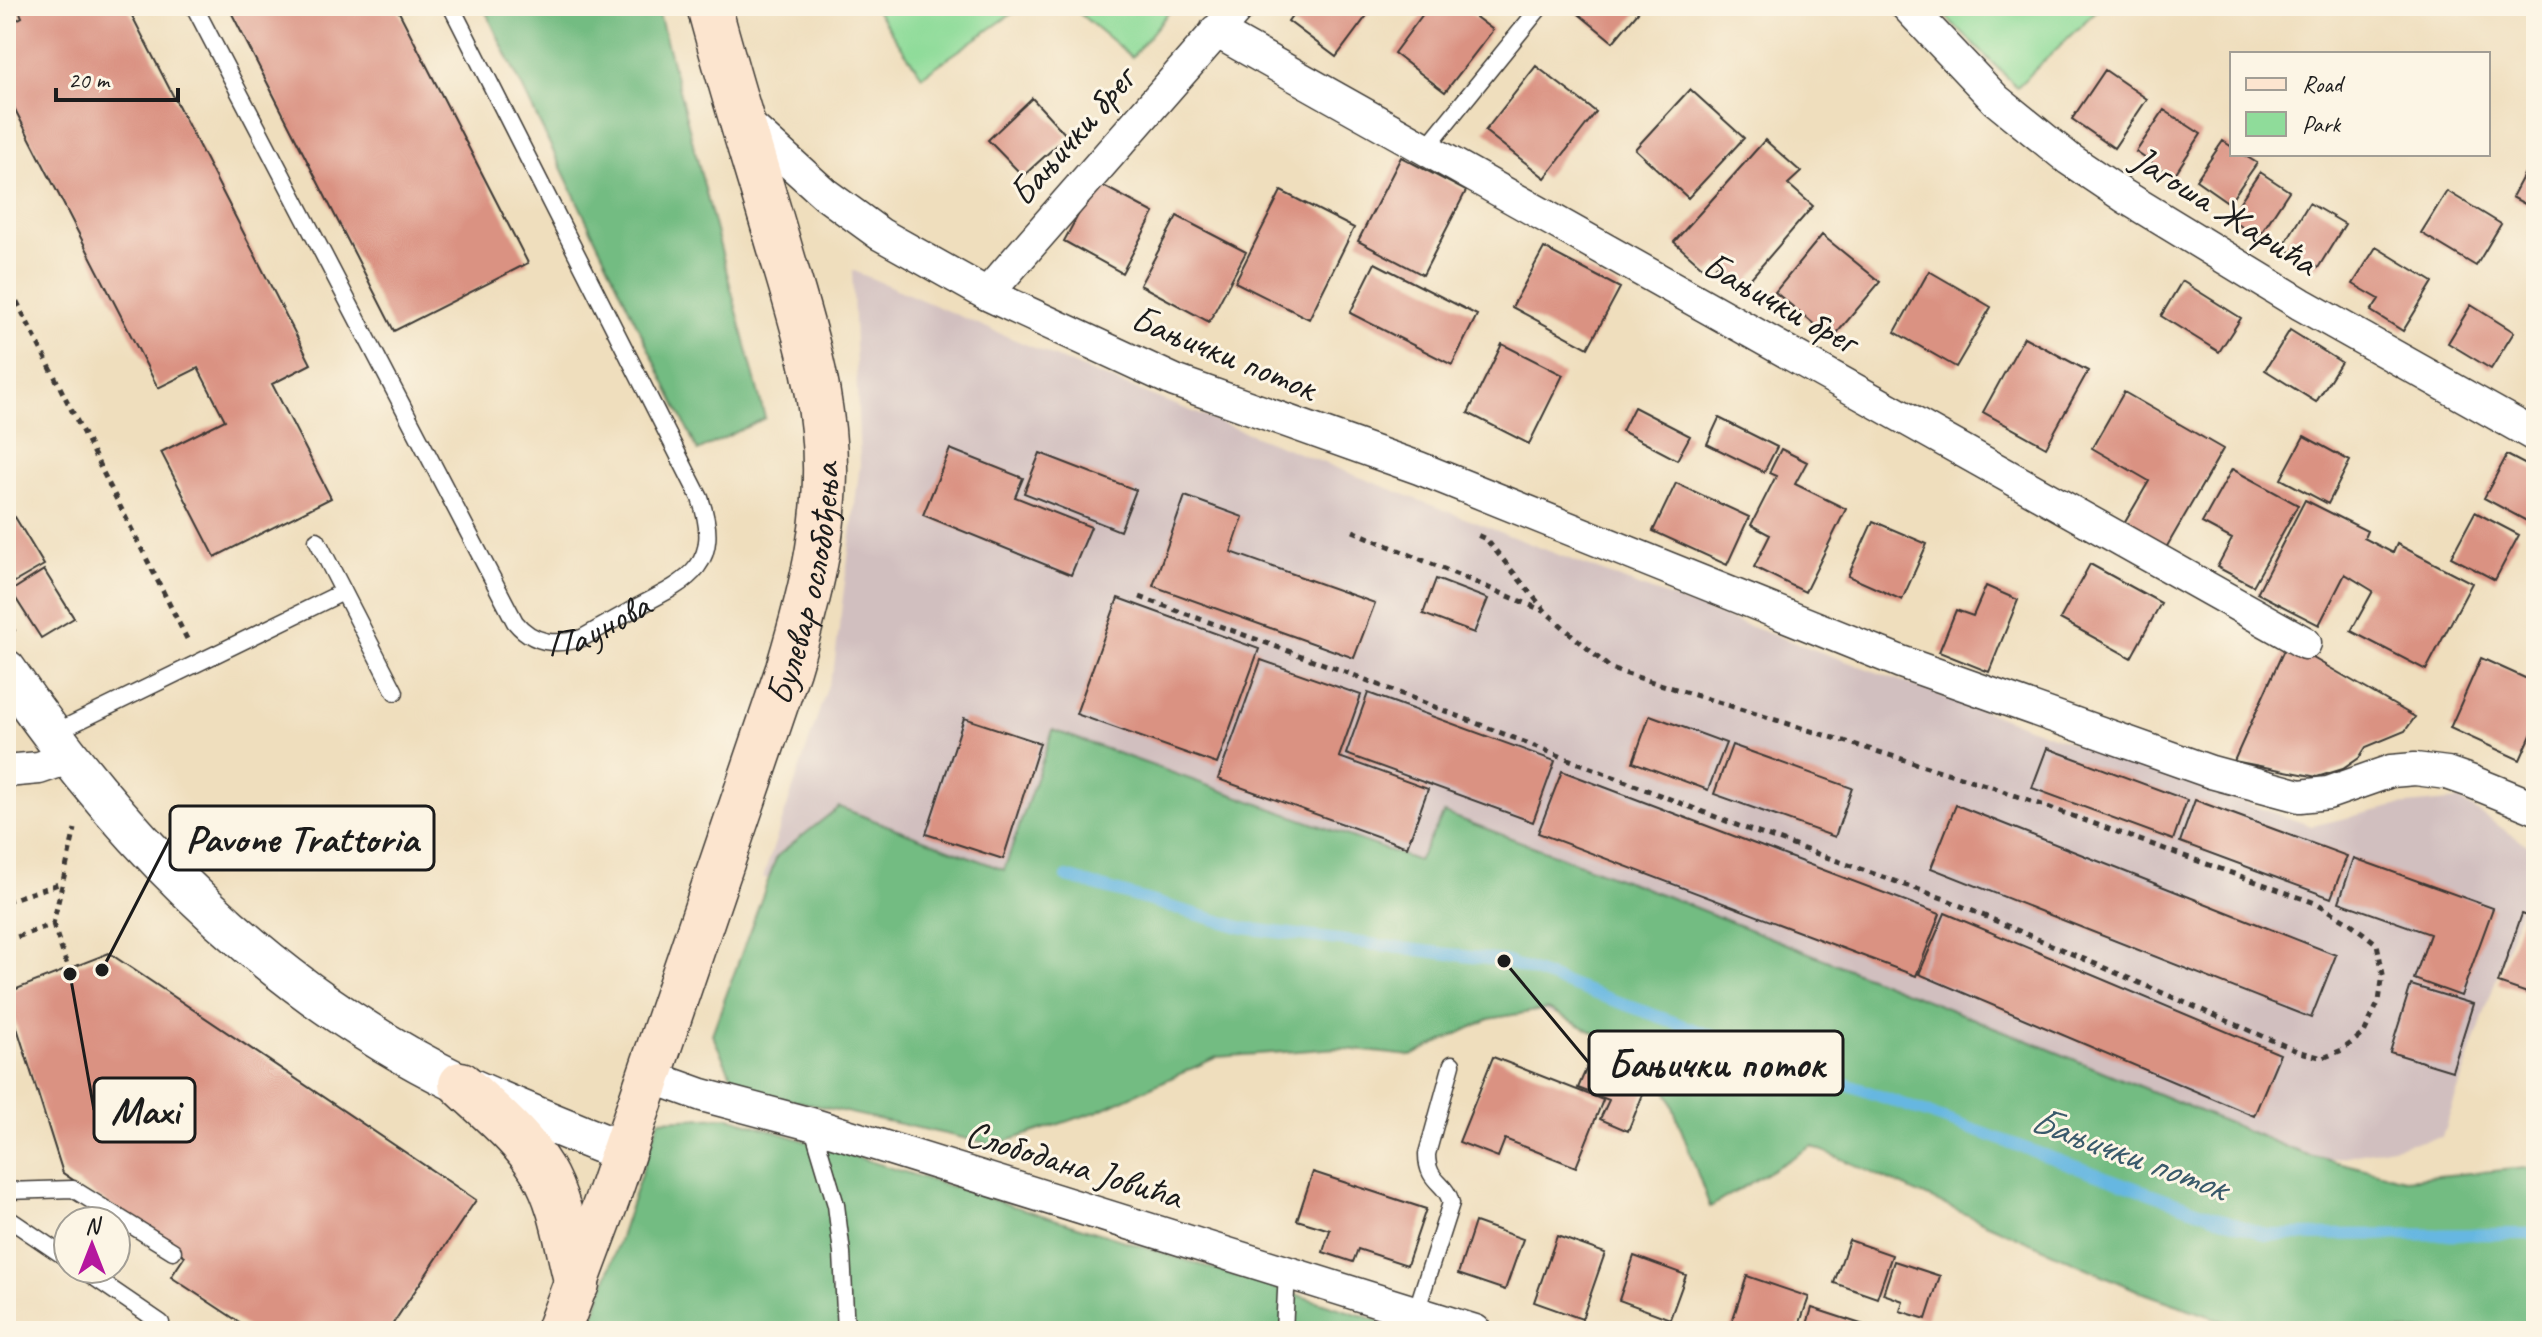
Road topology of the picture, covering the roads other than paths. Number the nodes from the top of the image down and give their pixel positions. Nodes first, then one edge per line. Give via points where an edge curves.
1 (194, 6) edge
2 (451, 6) edge
3 (709, 6) edge
4 (1239, 6) edge
5 (1541, 6) edge
6 (1907, 6) edge
7 (1216, 31) junction
8 (739, 117) junction
9 (1426, 148) junction
10 (987, 294) junction
11 (2536, 436) edge
12 (317, 540) dead end
13 (343, 592) junction
14 (2305, 643) dead end
15 (6, 670) edge
16 (395, 692) dead end
17 (59, 746) junction
18 (6, 771) edge
19 (2536, 808) edge
20 (1452, 1064) dead end
21 (649, 1076) junction
22 (461, 1084) junction
23 (811, 1124) junction
24 (623, 1152) junction
25 (6, 1191) edge
26 (6, 1217) edge
27 (52, 1248) edge
28 (173, 1251) dead end
29 (1287, 1272) junction
30 (577, 1284) junction
31 (105, 1285) edge
32 (1416, 1312) junction
33 (161, 1323) dead end
34 (558, 1331) edge
35 (846, 1331) edge
36 (1284, 1331) edge
37 (1475, 1331) edge

1 - 2 lane, Паунова via 515,622 525,635 565,644 681,585 705,553 706,517
3 - 8 main road, Булевар ослобођења
4 - 7 street, Бањички брег
5 - 9 lane
6 - 11 street, Јагоша Жарића via 1996,100 2069,159 2301,304
7 - 9 street, Бањички брег
7 - 10 street, Бањички брег
8 - 10 street, Бањички поток via 825,194 880,234
8 - 21 main road, Булевар ослобођења via 813,366 824,439 821,532 788,669
9 - 14 street, Бањички брег
10 - 19 street, Бањички поток via 1175,381 1419,468 1901,662 2211,772 2300,796 2415,769 2447,773
12 - 13 lane
13 - 16 lane
13 - 17 lane via 199,661
15 - 17 street
17 - 18 street via 39,768
17 - 22 street via 121,822 254,951 388,1044
20 - 32 lane via 1427,1154 1432,1179 1449,1194 1451,1203
21 - 23 street, Слободана Јовића
21 - 24 main road, Булевар ослобођења
22 - 24 street
22 - 30 main road via 517,1138 542,1171 555,1198
23 - 29 street, Слободана Јовића
23 - 35 lane via 836,1205
24 - 30 main road, Булевар ослобођења
25 - 28 lane via 73,1189
26 - 27 lane
29 - 32 street, Слободана Јовића
29 - 36 lane
30 - 34 main road, Булевар ослобођења
31 - 33 lane
32 - 37 street, Слободана Јовића

